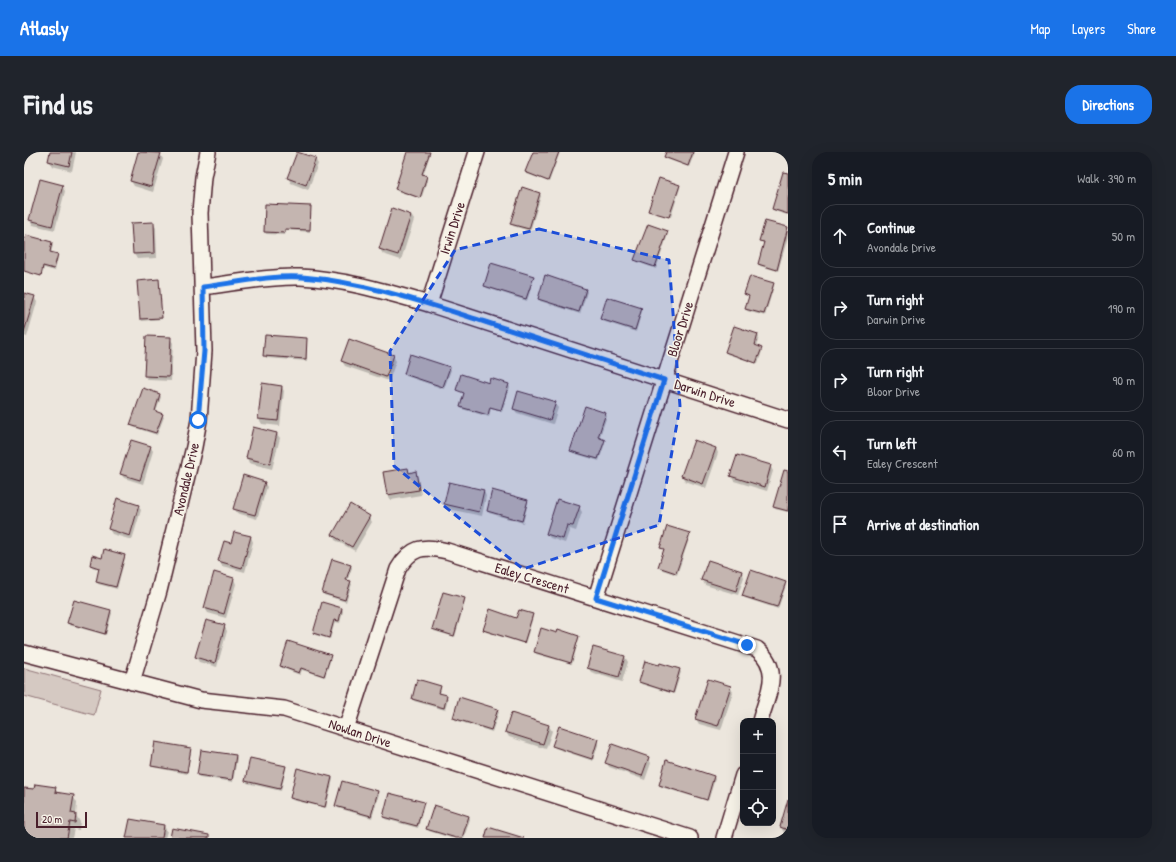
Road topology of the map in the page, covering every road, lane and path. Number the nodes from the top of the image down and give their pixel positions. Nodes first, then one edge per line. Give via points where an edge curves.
1 (208, 152) edge
2 (477, 152) edge
3 (736, 152) edge
4 (203, 287) junction
5 (429, 304) junction
6 (664, 380) junction
7 (788, 420) edge
8 (596, 598) junction
9 (24, 653) edge
10 (132, 682) junction
11 (761, 718) edge
12 (346, 729) junction
13 (740, 785) edge
14 (690, 838) edge
15 (724, 838) edge

1 - 4 street, Avondale Drive via 200,213
2 - 5 street, Irwin Drive
3 - 6 street, Bloor Drive
4 - 5 street, Darwin Drive via 270,278 301,277 350,284
4 - 10 street, Avondale Drive via 202,397 194,447 159,591
5 - 6 street, Darwin Drive
6 - 7 street, Darwin Drive
6 - 8 street, Bloor Drive
8 - 11 street, Ealey Crescent via 758,649 765,656 772,672
8 - 12 street, Ealey Crescent via 447,551 426,548 416,550 398,569
9 - 10 street, Nowlan Drive
10 - 12 street, Nowlan Drive via 201,700 284,709
12 - 14 street, Nowlan Drive
13 - 15 street

